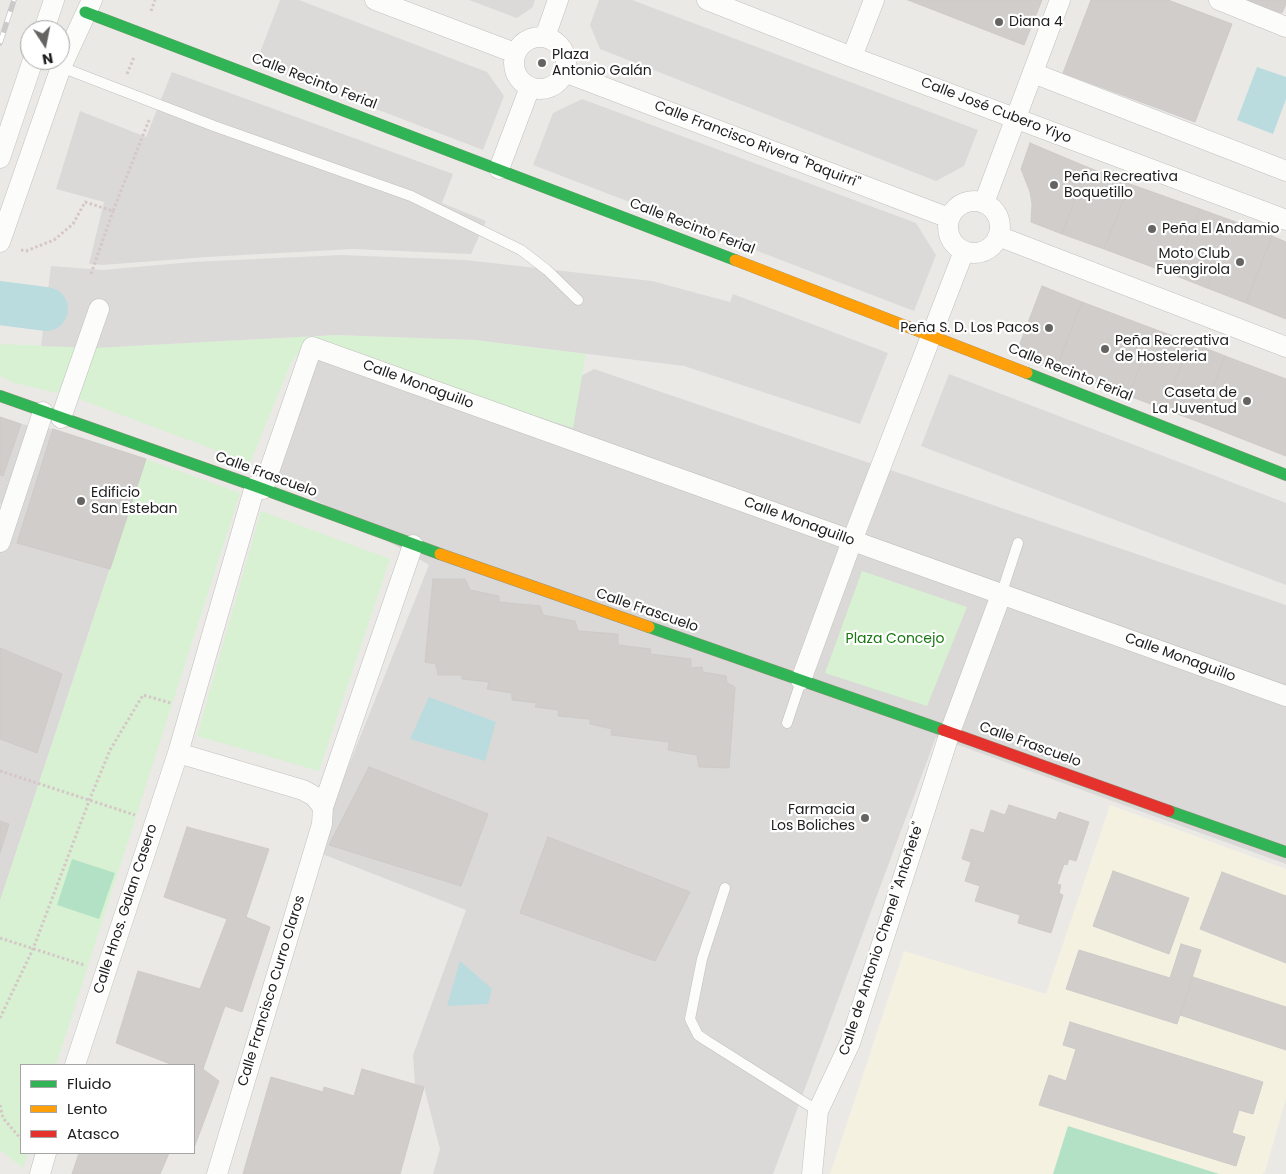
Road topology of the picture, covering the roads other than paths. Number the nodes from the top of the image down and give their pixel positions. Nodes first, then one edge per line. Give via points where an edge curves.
1 (54, 0) edge
2 (375, 0) edge
3 (558, 0) edge
4 (707, 0) edge
5 (874, 0) edge
6 (1060, 0) edge
7 (1219, 0) edge
8 (88, 6) edge
9 (739, 6) edge
10 (47, 20) edge
11 (1286, 27) edge
12 (545, 37) junction
13 (70, 45) edge
14 (515, 53) junction
15 (852, 57) junction
16 (30, 70) edge
17 (59, 70) edge
18 (68, 70) edge
19 (564, 72) junction
20 (1033, 73) junction
21 (530, 87) junction
22 (1016, 118) junction
23 (0, 158) edge
24 (499, 169) junction
25 (1286, 171) edge
26 (984, 202) junction
27 (949, 218) junction
28 (1286, 220) edge
29 (998, 236) junction
30 (0, 242) edge
31 (964, 251) junction
32 (578, 300) dead end
33 (99, 309) dead end
34 (932, 335) junction
35 (312, 347) joint
36 (1286, 347) edge
37 (0, 396) edge
38 (52, 415) junction
39 (1286, 475) edge
40 (259, 488) junction
41 (852, 541) junction
42 (0, 542) edge
43 (1018, 543) dead end
44 (412, 545) junction
45 (1001, 595) junction
46 (802, 680) junction
47 (1286, 696) edge
48 (787, 723) dead end
49 (950, 732) junction
50 (178, 753) junction
51 (323, 807) junction
52 (1286, 852) edge
53 (725, 888) dead end
54 (75, 1064) edge
55 (818, 1111) junction
56 (46, 1154) edge
57 (40, 1174) edge
58 (217, 1174) edge
59 (812, 1174) edge

1 - 10 street
2 - 14 street
3 - 12 street
4 - 9 street, Calle José Cubero Yiyo
5 - 15 street
6 - 20 street
7 - 11 street
8 - 13 street
8 - 24 street, Calle Recinto Ferial via 142,34
9 - 15 street, Calle José Cubero Yiyo
12 - 14 street via 525,41
12 - 19 street via 557,42 562,49
14 - 21 street via 513,61 517,77
15 - 22 street, Calle José Cubero Yiyo
16 - 23 street
17 - 30 street
18 - 32 lane via 411,196 521,250
19 - 21 street via 554,85 538,89
19 - 27 street, Calle Francisco Rivera "Paquirri"
20 - 22 street
20 - 25 street
21 - 24 street
22 - 26 street
22 - 28 street, Calle José Cubero Yiyo
24 - 34 street, Calle Recinto Ferial
26 - 27 street via 967,201 953,210
26 - 29 street via 999,220
27 - 31 street via 948,234
29 - 31 street via 994,244 980,252
29 - 36 street
31 - 34 street
33 - 38 street
34 - 39 street, Calle Recinto Ferial
34 - 41 street
35 - 40 street, Calle Hnos. Galan Casero
35 - 41 street, Calle Monaguillo
37 - 38 street, Calle Frascuelo
38 - 40 street, Calle Frascuelo
38 - 42 street
40 - 44 street, Calle Frascuelo
40 - 50 street, Calle Hnos. Galan Casero
41 - 45 street, Calle Monaguillo
41 - 46 street
43 - 45 lane
44 - 46 street, Calle Frascuelo
44 - 51 street, Calle Francisco Curro Claros
45 - 47 street, Calle Monaguillo
45 - 49 street, Calle de Antonio Chenel "Antoñete"
46 - 48 lane
46 - 49 street, Calle Frascuelo
49 - 52 street, Calle Frascuelo
49 - 55 street, Calle de Antonio Chenel "Antoñete" via 850,1043
50 - 51 street via 303,790 314,796
50 - 54 street, Calle Hnos. Galan Casero
51 - 58 street, Calle Francisco Curro Claros via 322,824
53 - 55 lane via 702,959 690,1019 707,1042
55 - 59 street, Calle de Antonio Chenel "Antoñete"
56 - 57 street

